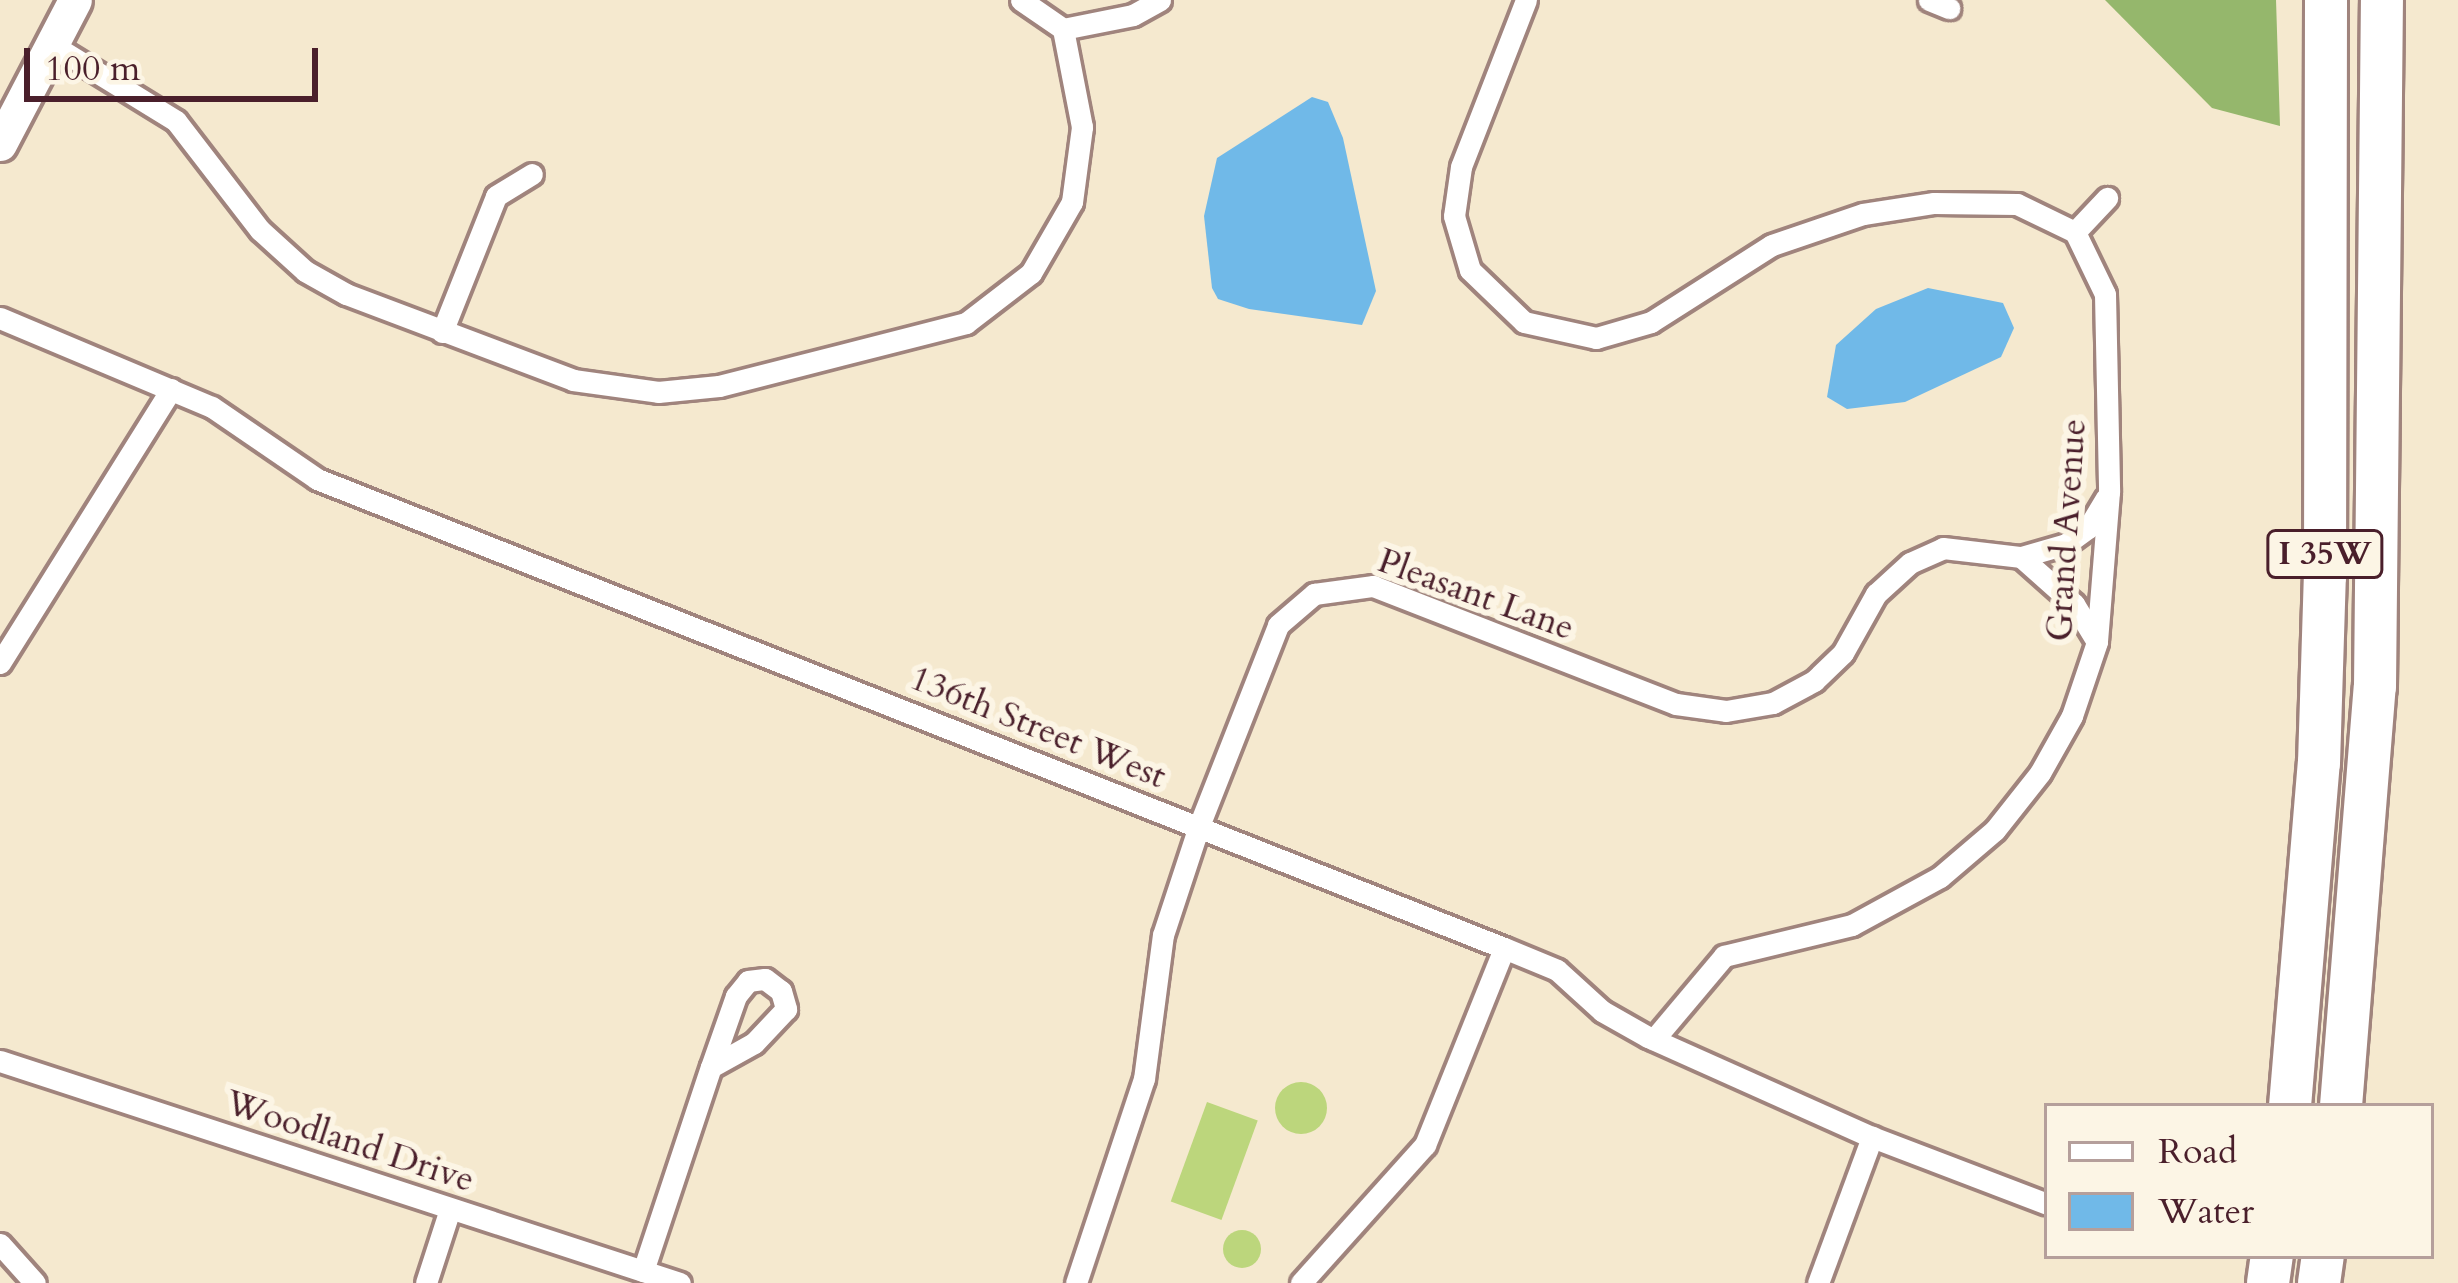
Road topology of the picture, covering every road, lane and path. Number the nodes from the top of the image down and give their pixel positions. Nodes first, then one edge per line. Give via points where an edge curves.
1 (72, 0) edge
2 (1021, 0) edge
3 (1160, 0) edge
4 (1526, 0) edge
5 (2326, 0) edge
6 (2382, 0) edge
7 (1063, 29) junction
8 (51, 44) junction
9 (0, 144) edge
10 (532, 174) dead end
11 (2107, 198) dead end
12 (2075, 232) junction
13 (0, 318) edge
14 (442, 332) junction
15 (171, 388) junction
16 (2109, 492) junction
17 (2021, 557) junction
18 (2097, 642) junction
19 (0, 663) edge
20 (1199, 826) junction
21 (1504, 947) junction
22 (1654, 1040) junction
23 (0, 1060) edge
24 (711, 1067) dead end
25 (2290, 1103) edge
26 (2341, 1103) edge
27 (1872, 1138) junction
28 (2044, 1203) edge
29 (450, 1208) junction
30 (0, 1244) edge
31 (644, 1271) junction
32 (35, 1283) edge
33 (426, 1283) edge
34 (680, 1283) edge
35 (1076, 1283) edge
36 (1300, 1283) edge
37 (1817, 1283) edge

1 - 8 main road
2 - 7 street
3 - 7 street via 1133,15
4 - 12 street via 1461,167 1454,216 1471,269 1524,322 1596,338 1651,322 1772,245 1863,214 1934,203 2017,204
5 - 25 highway, I 35W via 2324,624
6 - 26 highway, I 35W via 2375,687
7 - 14 street via 1082,127 1072,202 1031,273 965,322 719,386 658,392 573,380
8 - 9 main road
8 - 14 street via 176,121 260,230 305,271
10 - 14 street via 496,196
11 - 12 street
12 - 16 street, Grand Avenue via 2105,294
13 - 15 street, 136th Street West
15 - 19 street
15 - 20 street, 136th Street West via 317,479
16 - 17 street via 2077,536
16 - 18 street, Grand Avenue
17 - 18 street via 2074,604
17 - 20 street, Pleasant Lane via 1943,548 1910,562 1876,594 1843,653 1814,681 1773,703 1726,711 1676,704 1373,586 1330,588 1278,625
18 - 22 street, Grand Avenue via 2072,716 2040,773 1970,854 1852,925 1724,956
20 - 21 street, 136th Street West
20 - 35 street, Pleasant Lane via 1163,935 1144,1079
21 - 22 street, 136th Street West via 1557,970 1602,1010
21 - 36 street via 1425,1145
22 - 27 street, 136th Street West
23 - 29 street, Woodland Drive
24 - 31 street
27 - 28 street, 136th Street West
27 - 37 street
29 - 31 street, Woodland Drive
29 - 33 street
30 - 32 street
31 - 34 street, Woodland Drive

